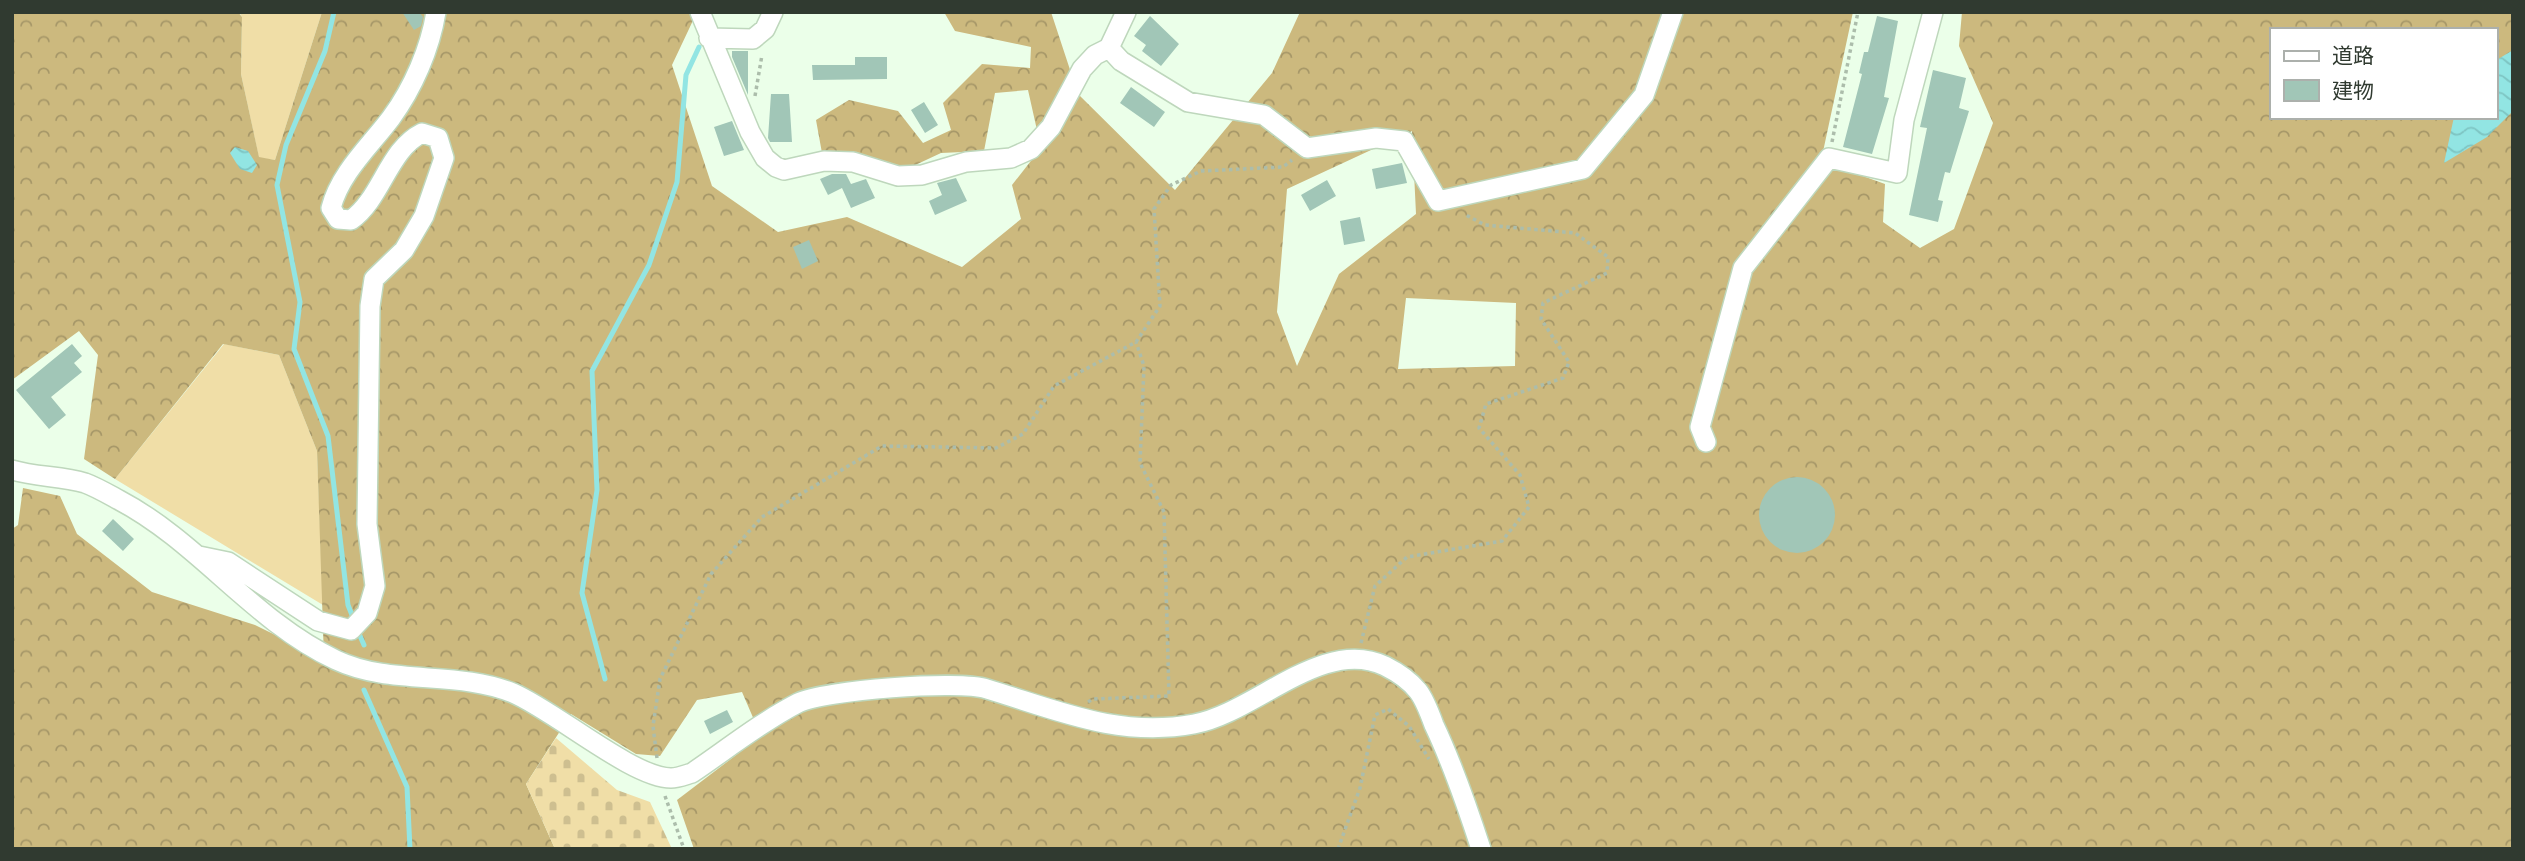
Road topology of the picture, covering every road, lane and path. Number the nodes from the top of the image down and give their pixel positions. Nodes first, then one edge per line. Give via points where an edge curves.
1 (436, 12) edge
2 (700, 12) edge
3 (773, 12) edge
4 (1126, 12) edge
5 (1673, 12) edge
6 (1858, 12) edge
7 (1933, 12) edge
8 (709, 38) junction
9 (1109, 48) junction
10 (762, 53) dead end
11 (750, 132) junction
12 (1307, 148) junction
13 (1829, 158) junction
14 (1438, 201) junction
15 (1136, 342) junction
16 (1706, 442) dead end
17 (12, 470) edge
18 (196, 555) junction
19 (1358, 658) junction
20 (1066, 717) junction
21 (1454, 768) junction
22 (659, 776) junction
23 (684, 849) edge
24 (1338, 849) edge
25 (1481, 849) edge

1 - 18 street via 419,69 393,115 335,190 331,208 338,219 351,220 365,210 408,140 422,133 438,138 444,158 424,216 404,250 374,279 370,306 368,524 375,586 355,627 318,621 228,562
2 - 8 street
3 - 8 street via 765,29 753,39
4 - 9 street
5 - 14 street via 1644,95 1583,169
6 - 13 path
7 - 13 street via 1904,120 1897,173
8 - 11 street
9 - 11 street via 1082,69 1051,127 1031,149 1011,158 948,165 922,175 898,176 834,161 784,170 765,158
9 - 12 street via 1121,61 1188,102 1264,115
10 - 11 path
12 - 14 street via 1376,138 1405,141
12 - 15 path via 1283,167 1201,171 1171,185 1154,209 1160,306
13 - 16 street via 1743,268 1700,427
14 - 19 path via 1485,225 1575,233 1608,257 1607,273 1543,303 1541,319 1569,362 1563,378 1486,404 1479,428 1520,475 1528,507 1502,541 1408,557 1375,586
15 - 20 path via 1144,366 1140,463 1164,512 1169,696 1093,699
15 - 22 path via 1054,386 1023,435 996,448 882,446 762,517 711,574 660,679 653,726
17 - 18 street via 85,484 141,514
18 - 22 street via 276,624 337,661 373,672 477,683 511,692 545,708 618,757
19 - 20 street via 1321,664 1241,708 1195,724 1155,728
19 - 21 street via 1383,665 1419,692
20 - 22 street via 963,684 825,697 800,702 692,773
21 - 24 path via 1426,758 1409,726 1388,709 1376,715 1360,788
21 - 25 street
22 - 23 path

